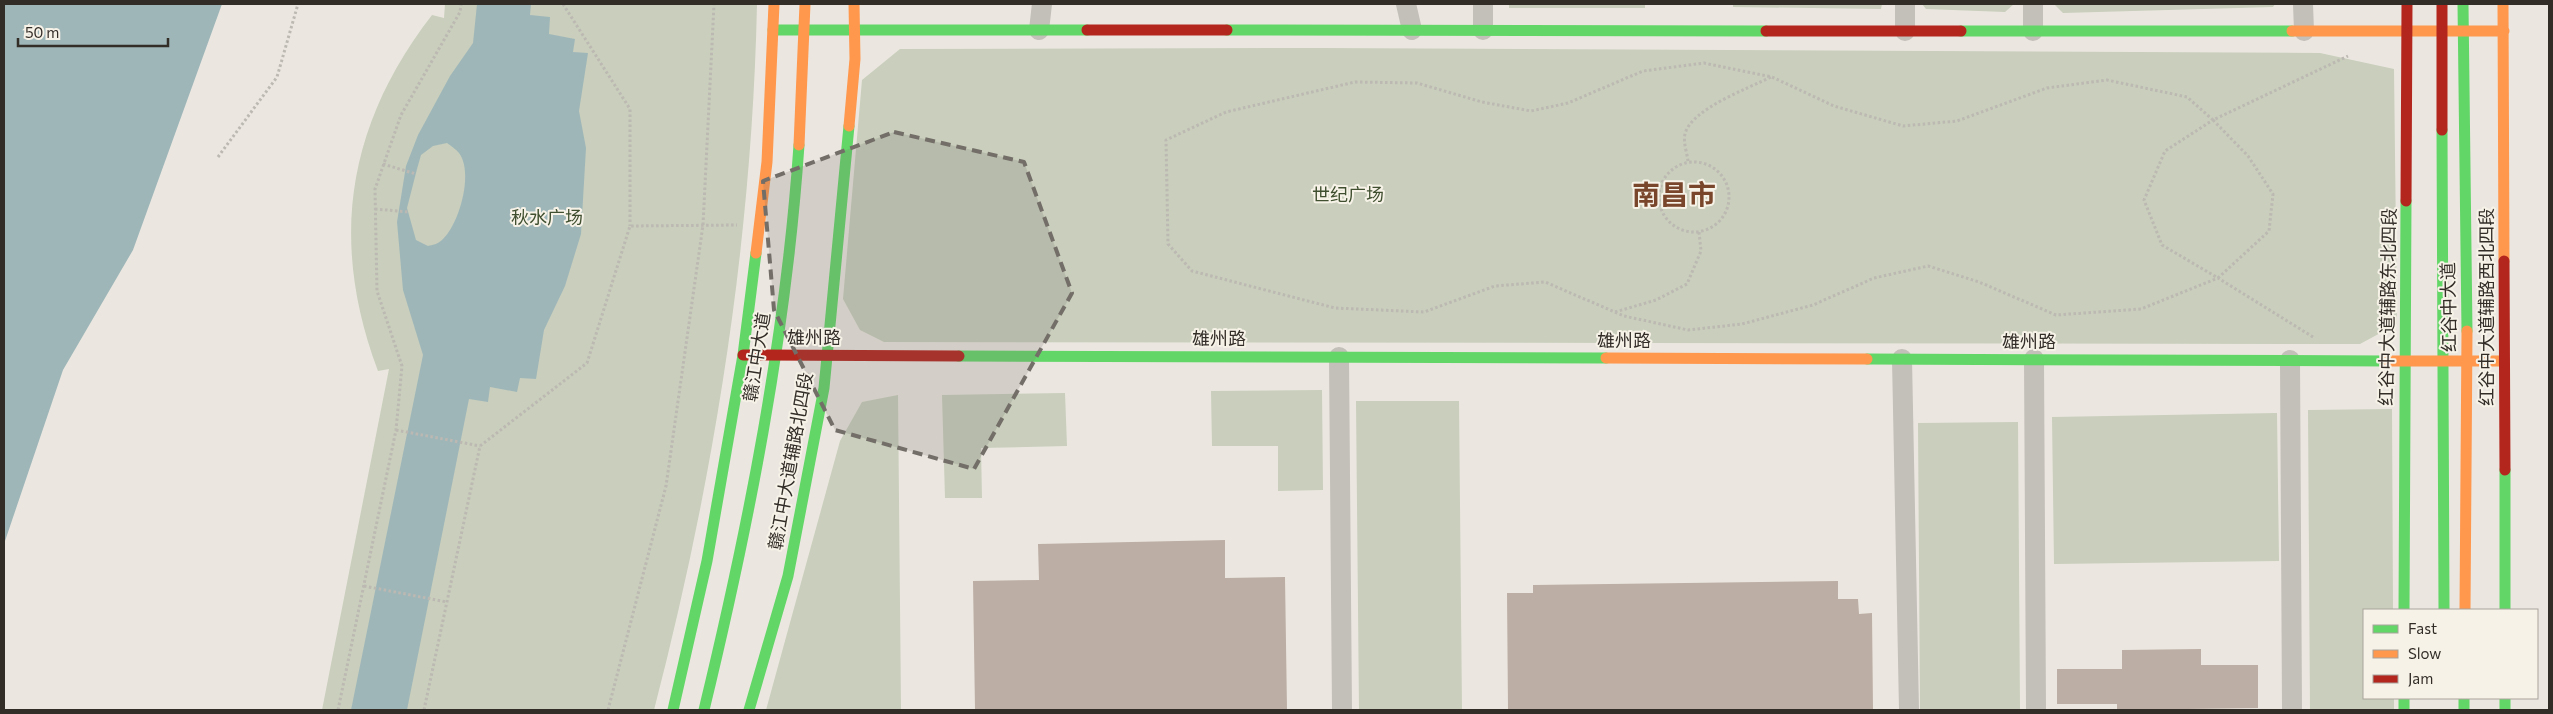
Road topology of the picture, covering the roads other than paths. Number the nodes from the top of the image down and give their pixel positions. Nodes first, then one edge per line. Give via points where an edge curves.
1 (774, 4) edge
2 (805, 4) edge
3 (854, 4) edge
4 (1042, 4) edge
5 (1406, 4) edge
6 (1483, 4) edge
7 (1905, 4) edge
8 (2033, 4) edge
9 (2303, 4) edge
10 (2407, 4) edge
11 (2442, 4) edge
12 (2463, 4) edge
13 (2504, 4) edge
14 (773, 30) junction
15 (805, 30) junction
16 (855, 30) junction
17 (1039, 30) junction
18 (1412, 30) junction
19 (1483, 30) junction
20 (1905, 31) junction
21 (2033, 31) junction
22 (2304, 31) junction
23 (2407, 31) junction
24 (2442, 31) junction
25 (2463, 31) junction
26 (2504, 31) junction
27 (743, 355) junction
28 (827, 355) junction
29 (775, 356) junction
30 (1339, 357) junction
31 (1902, 359) junction
32 (2034, 359) junction
33 (2290, 360) junction
34 (2406, 360) junction
35 (2444, 361) junction
36 (2467, 361) junction
37 (2504, 361) junction
38 (2404, 609) edge
39 (2444, 609) edge
40 (2465, 609) edge
41 (2505, 609) edge
42 (673, 710) edge
43 (704, 710) edge
44 (749, 710) edge
45 (1342, 710) edge
46 (1909, 710) edge
47 (2036, 710) edge
48 (2292, 710) edge

1 - 14 street, 赣江中大道
2 - 15 street, 赣江中大道
3 - 16 street, 赣江中大道辅路北四段
4 - 17 street
5 - 18 street
6 - 19 street
7 - 20 street
8 - 21 street
9 - 22 street
10 - 23 street, 红谷中大道辅路东北四段
11 - 24 street, 红谷中大道
12 - 25 street, 红谷中大道
13 - 26 street, 红谷中大道辅路西北四段
14 - 15 street
14 - 27 street, 赣江中大道 via 767,162
15 - 16 street
15 - 29 street, 赣江中大道 via 804,86 788,275
16 - 17 street
16 - 28 street, 赣江中大道辅路北四段
17 - 18 street
18 - 19 street
19 - 20 street
20 - 21 street
21 - 22 street
22 - 23 street
23 - 24 street
23 - 34 street, 红谷中大道辅路东北四段
24 - 25 street
24 - 35 street, 红谷中大道
25 - 26 street
25 - 36 street, 红谷中大道
26 - 37 street, 红谷中大道辅路西北四段
27 - 29 street, 雄州路
27 - 42 street, 赣江中大道 via 707,561
28 - 29 street, 雄州路
28 - 30 street, 雄州路
28 - 44 street, 赣江中大道辅路北四段 via 824,388 788,576
29 - 43 street, 赣江中大道 via 736,572
30 - 31 street, 雄州路
30 - 45 street
31 - 32 street, 雄州路
31 - 46 street
32 - 33 street, 雄州路
32 - 47 street
33 - 34 street, 雄州路
33 - 48 street
34 - 35 street, 雄州路
34 - 38 street, 红谷中大道辅路东北四段
35 - 36 street, 雄州路
35 - 39 street, 红谷中大道
36 - 37 street, 雄州路
36 - 40 street, 红谷中大道
37 - 41 street, 红谷中大道辅路西北四段

